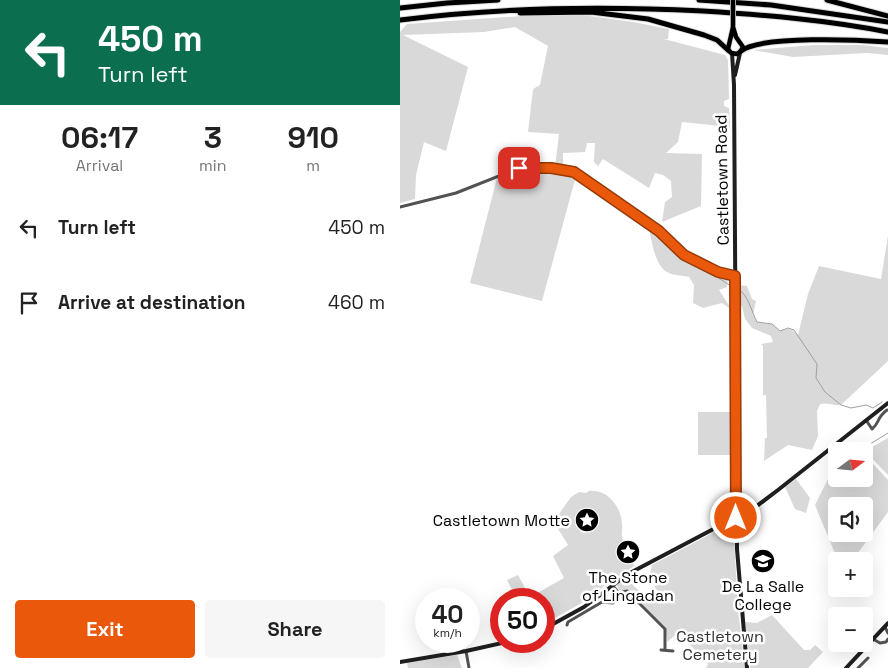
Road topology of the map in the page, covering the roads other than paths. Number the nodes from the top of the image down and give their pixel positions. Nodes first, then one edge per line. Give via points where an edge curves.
1 (480, 0) edge
2 (498, 0) edge
3 (699, 0) edge
4 (732, 0) edge
5 (826, 0) edge
6 (465, 2) junction
7 (400, 8) edge
8 (888, 16) edge
9 (400, 21) edge
10 (888, 22) edge
11 (733, 27) junction
12 (888, 32) edge
13 (740, 42) junction
14 (888, 42) edge
15 (729, 44) junction
16 (730, 52) junction
17 (741, 52) junction
18 (734, 82) junction
19 (400, 207) edge
20 (735, 276) junction
21 (888, 403) edge
22 (886, 410) dead end
23 (866, 420) junction
24 (736, 519) junction
25 (612, 585) junction
26 (619, 593) junction
27 (555, 623) edge
28 (567, 625) dead end
29 (886, 625) edge
30 (888, 633) edge
31 (873, 639) joint
32 (888, 641) edge
33 (673, 651) dead end
34 (861, 652) edge
35 (454, 653) edge
36 (466, 653) edge
37 (868, 658) dead end
38 (853, 661) junction
39 (400, 662) edge
40 (858, 667) edge
41 (470, 668) edge
42 (747, 668) edge
43 (846, 668) edge

1 - 6 highway
2 - 6 highway
3 - 10 highway via 771,5
4 - 11 main road, bridge
5 - 8 highway
6 - 7 highway
9 - 12 highway via 544,8 641,8 775,16
9 - 16 highway via 591,12 648,19 674,26 717,40
11 - 13 main road
11 - 15 main road
13 - 15 main road via 734,40
13 - 17 main road via 743,46
14 - 17 highway via 782,42 752,45
15 - 16 main road
16 - 17 main road
16 - 18 main road, Castletown Road
17 - 18 main road, Castletown Road
18 - 20 main road, Castletown Road
19 - 20 street via 456,193 519,168 567,170 659,231 684,255 718,272
20 - 24 main road, Castletown Road
21 - 23 main road
22 - 23 street via 872,429
23 - 24 main road
24 - 25 main road
24 - 42 main road, Castletown Road
25 - 26 street
25 - 27 main road via 584,607
26 - 28 street via 613,603 602,602
26 - 33 street via 627,591 632,594 665,629 663,650
29 - 30 street
29 - 31 main road
31 - 32 street via 880,643
34 - 38 main road
35 - 39 main road
36 - 41 street
37 - 40 street
38 - 40 street
38 - 43 main road

